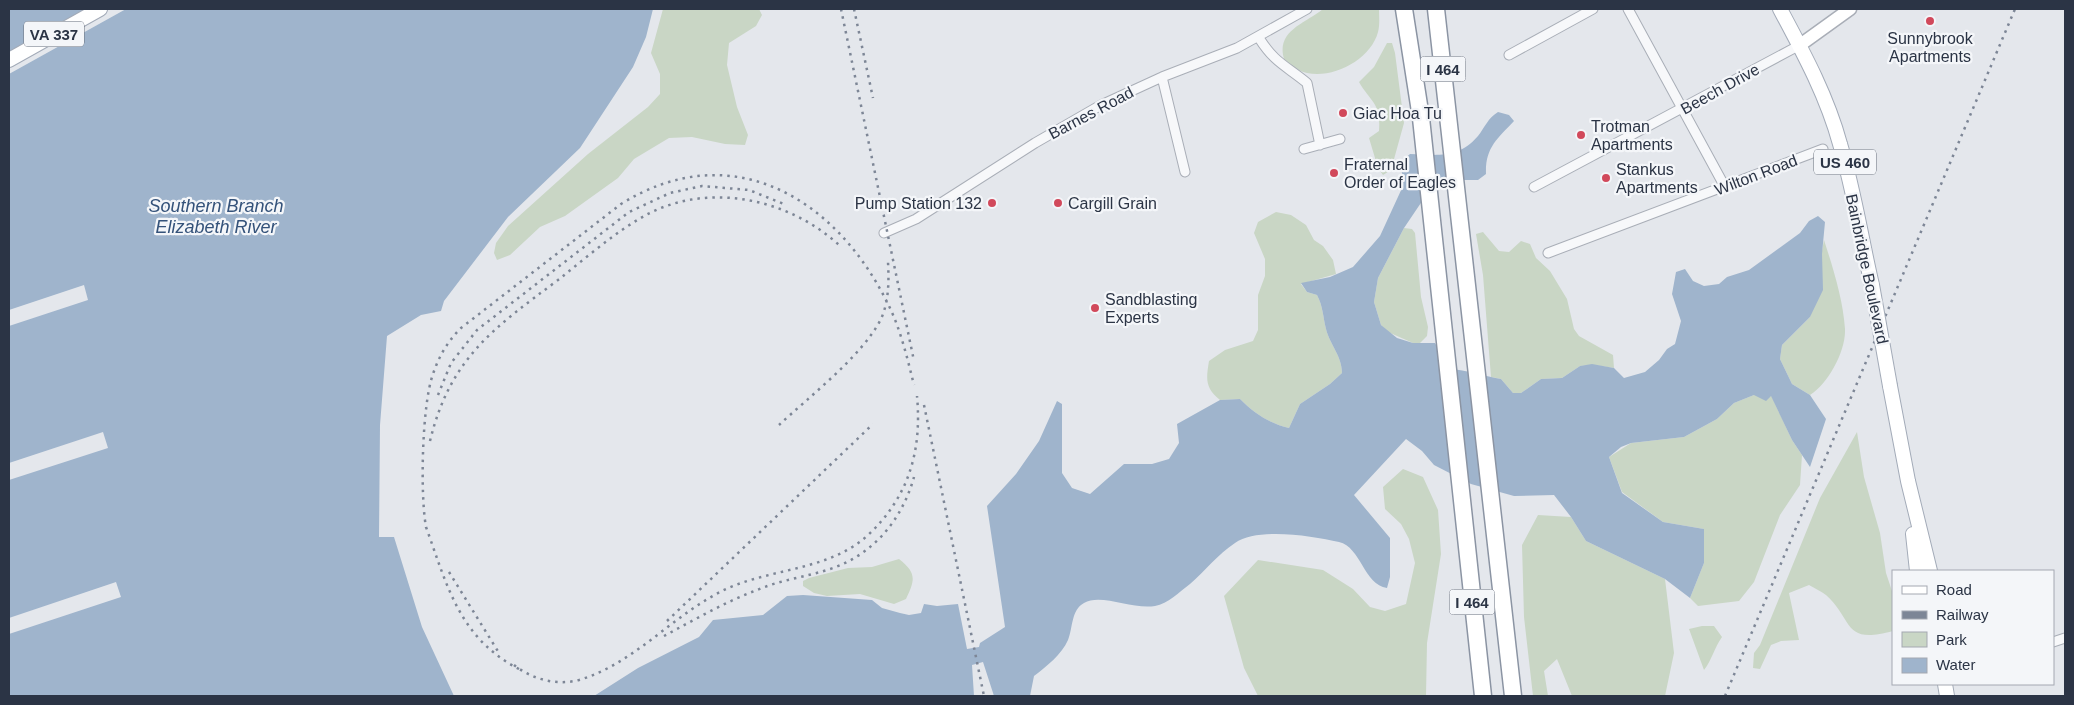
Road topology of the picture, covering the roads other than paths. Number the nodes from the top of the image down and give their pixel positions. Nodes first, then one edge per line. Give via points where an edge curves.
1 (100, 9) edge
2 (1307, 9) edge
3 (1404, 9) edge
4 (1436, 9) edge
5 (1593, 9) edge
6 (1628, 9) edge
7 (1780, 9) edge
8 (1850, 9) edge
9 (1259, 38) junction
10 (1800, 45) junction
11 (1509, 56) dead end
12 (9, 60) edge
13 (1162, 77) junction
14 (1683, 109) junction
15 (1340, 139) dead end
16 (1320, 145) junction
17 (1304, 149) dead end
18 (1823, 149) dead end
19 (1185, 172) dead end
20 (1534, 187) dead end
21 (1725, 187) junction
22 (884, 233) dead end
23 (1548, 253) dead end
24 (1908, 481) junction
25 (1917, 570) edge
26 (1930, 570) edge
27 (1483, 696) edge
28 (1513, 696) edge

1 - 12 main road, VA 337
2 - 9 street, Barnes Road
3 - 27 highway, I 464 via 1420,118
4 - 28 highway, I 464
5 - 11 street
6 - 14 street
7 - 10 main road, Bainbridge Boulevard / US 460
8 - 10 street
9 - 13 street, Barnes Road
9 - 16 street via 1280,66 1307,83
10 - 14 street, Beech Drive
10 - 24 main road, Bainbridge Boulevard / US 460, bridge via 1841,145 1872,285
13 - 19 street
13 - 22 street, Barnes Road via 1100,105 916,219
14 - 20 street, Beech Drive
14 - 21 street
15 - 16 street
16 - 17 street
18 - 21 street, Wilton Road
21 - 23 street, Wilton Road
24 - 25 main road, Bainbridge Boulevard / US 460
24 - 26 main road, Bainbridge Boulevard / US 460

